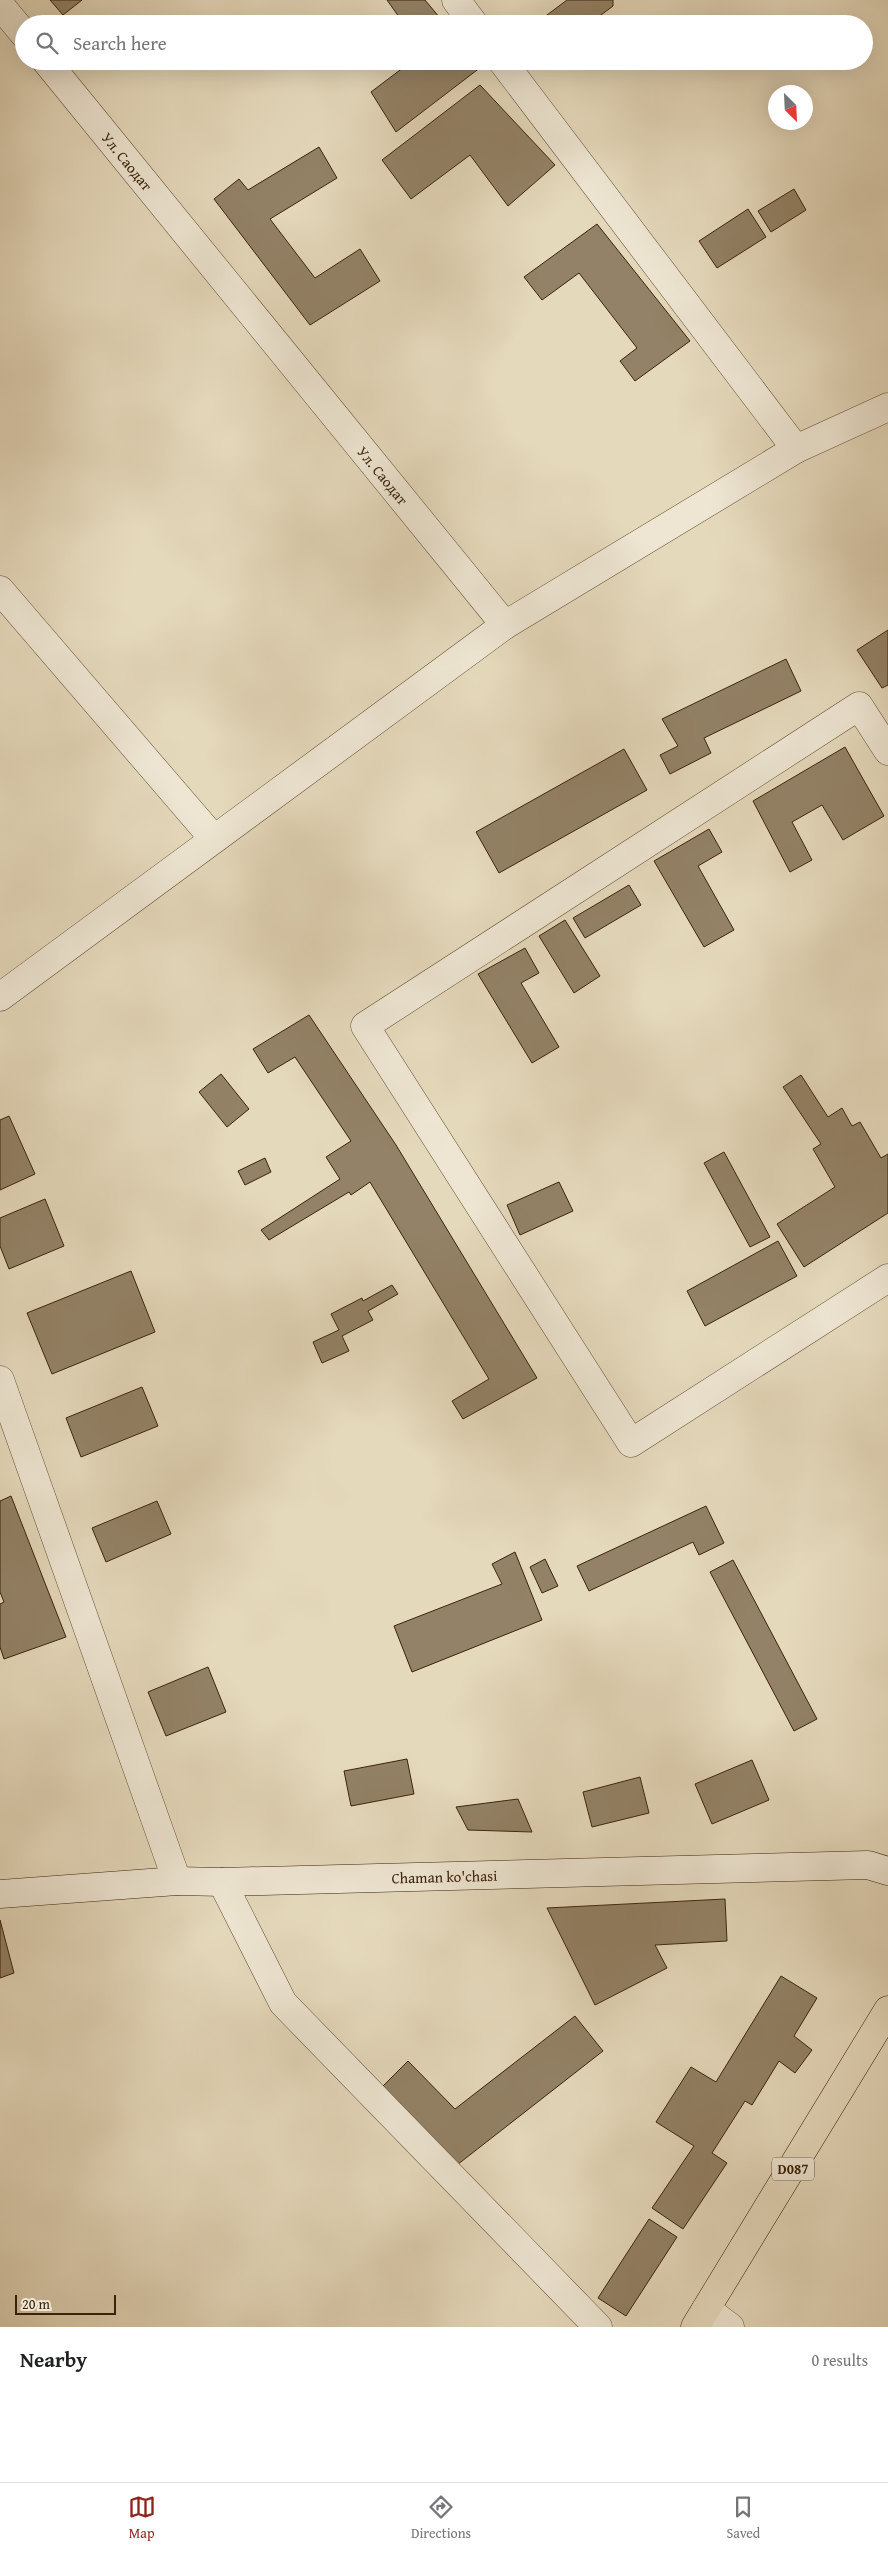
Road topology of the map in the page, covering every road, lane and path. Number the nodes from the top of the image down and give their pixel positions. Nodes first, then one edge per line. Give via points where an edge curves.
1 (456, 0) edge
2 (0, 5) edge
3 (467, 15) edge
4 (15, 23) edge
5 (53, 70) edge
6 (509, 70) edge
7 (888, 407) edge
8 (796, 449) junction
9 (0, 590) edge
10 (504, 625) junction
11 (888, 751) edge
12 (214, 839) junction
13 (0, 997) edge
14 (888, 1278) edge
15 (0, 1380) edge
16 (888, 1871) edge
17 (177, 1881) junction
18 (222, 1882) junction
19 (0, 1894) edge
20 (888, 2010) edge
21 (700, 2318) edge
22 (598, 2327) edge
23 (730, 2327) edge

1 - 3 street
2 - 4 street
5 - 10 street, Ул. Саодат
6 - 8 street
7 - 8 street
8 - 10 street
9 - 12 street
10 - 12 street
11 - 14 street via 860,706 365,1026 631,1443
12 - 13 street
15 - 17 street
16 - 18 street, Chaman ko'chasi via 868,1866
17 - 18 street, Chaman ko'chasi
17 - 19 street, Chaman ko'chasi
18 - 22 street via 283,2003
20 - 21 main road, D087
21 - 23 street

